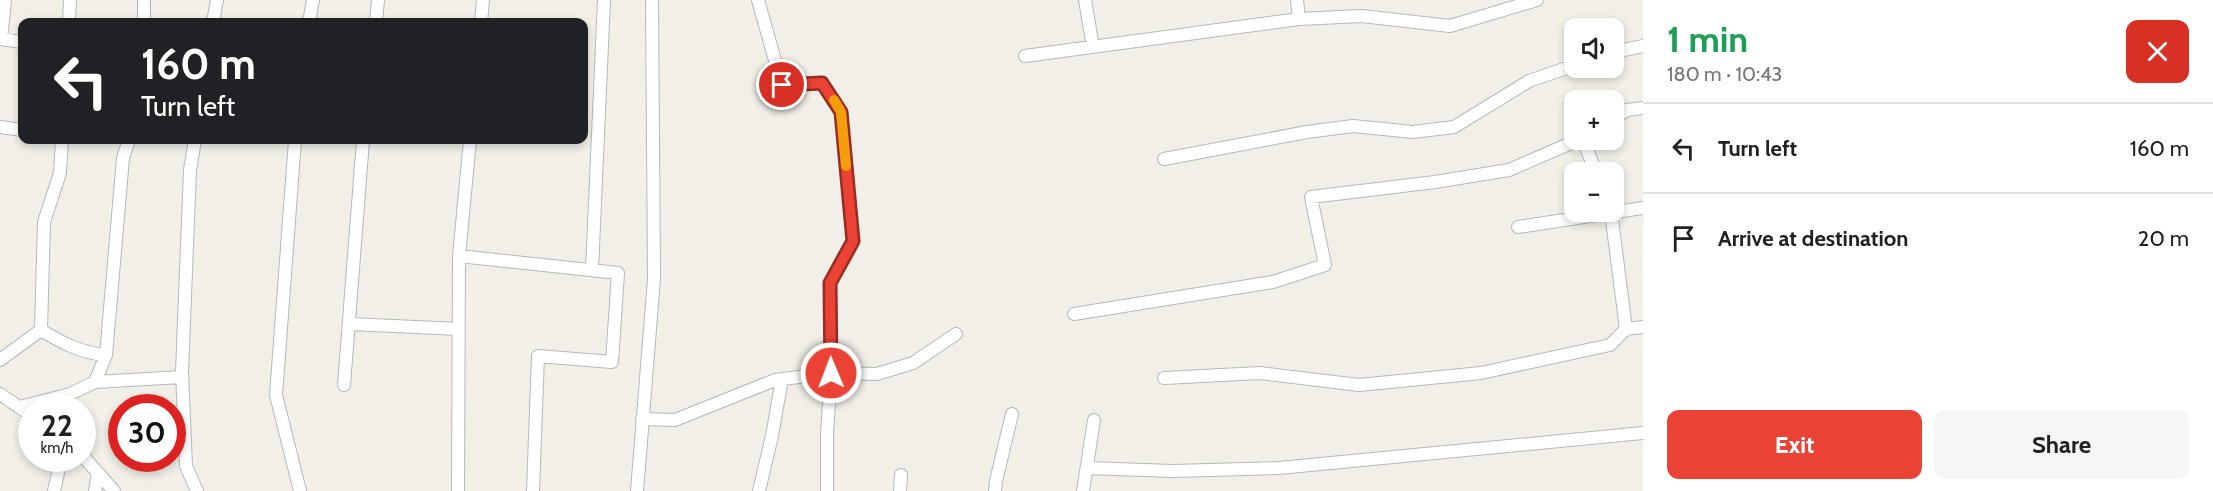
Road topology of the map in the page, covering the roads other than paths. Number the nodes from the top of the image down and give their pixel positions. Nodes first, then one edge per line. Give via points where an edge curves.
1 (5, 0) edge
2 (70, 0) edge
3 (144, 0) edge
4 (217, 0) edge
5 (313, 0) edge
6 (378, 0) edge
7 (483, 0) edge
8 (604, 0) edge
9 (652, 0) edge
10 (758, 0) edge
11 (1084, 0) edge
12 (1297, 0) edge
13 (1537, 0) edge
14 (69, 18) edge
15 (144, 18) edge
16 (214, 18) edge
17 (310, 18) edge
18 (376, 18) edge
19 (481, 18) edge
20 (1299, 19) junction
21 (0, 39) edge
22 (18, 41) edge
23 (1643, 46) edge
24 (1093, 47) junction
25 (1624, 50) edge
26 (1025, 56) dead end
27 (1564, 69) edge
28 (1643, 108) edge
29 (1624, 112) edge
30 (0, 127) edge
31 (18, 129) edge
32 (62, 144) edge
33 (128, 144) edge
34 (194, 144) edge
35 (294, 144) edge
36 (363, 144) edge
37 (470, 144) edge
38 (1564, 146) edge
39 (1164, 159) dead end
40 (1643, 208) edge
41 (1624, 211) edge
42 (1564, 220) edge
43 (1613, 222) edge
44 (1518, 227) dead end
45 (459, 256) junction
46 (592, 270) junction
47 (1074, 314) dead end
48 (350, 324) junction
49 (1643, 327) edge
50 (459, 329) junction
51 (1626, 329) junction
52 (41, 330) junction
53 (956, 334) dead end
54 (106, 355) junction
55 (0, 360) edge
56 (831, 373) junction
57 (182, 377) junction
58 (1164, 378) dead end
59 (782, 379) junction
60 (95, 382) junction
61 (344, 385) dead end
62 (0, 394) edge
63 (70, 394) edge
64 (18, 406) edge
65 (1012, 414) dead end
66 (642, 419) junction
67 (1094, 420) dead end
68 (1643, 433) edge
69 (1087, 468) junction
70 (96, 471) edge
71 (58, 472) edge
72 (98, 473) junction
73 (901, 475) dead end
74 (54, 491) edge
75 (95, 491) edge
76 (114, 491) edge
77 (197, 491) edge
78 (300, 491) edge
79 (458, 491) edge
80 (533, 491) edge
81 (637, 491) edge
82 (759, 491) edge
83 (827, 491) edge
84 (900, 491) edge
85 (995, 491) edge
86 (1083, 491) edge

1 - 21 street
2 - 14 street
3 - 15 street
4 - 16 street
5 - 17 street
6 - 18 street
7 - 19 street
8 - 46 street
9 - 66 street via 654,279
10 - 56 street via 782,85 822,83 841,112 853,241 830,283
11 - 24 street
12 - 20 street
13 - 20 street via 1450,26 1362,16
20 - 24 street
21 - 22 street
23 - 25 street
24 - 26 street
27 - 39 street via 1529,81 1454,127 1413,132 1353,126
28 - 29 street
30 - 31 street
32 - 52 street via 60,173 44,222
33 - 54 street via 123,158
34 - 57 street
35 - 78 street via 276,396
36 - 48 street
37 - 45 street
38 - 47 street via 1509,170 1311,197 1325,265 1273,282
40 - 41 street
42 - 44 street
43 - 51 street
45 - 46 street
45 - 50 street
46 - 80 street via 618,273 612,362 538,356
48 - 50 street
48 - 61 street
49 - 51 street
50 - 79 street
51 - 58 street via 1610,345 1481,373 1359,385 1260,374
52 - 54 street via 63,344
52 - 55 street
53 - 56 street via 913,363 877,374
54 - 60 street
56 - 59 street
56 - 83 street
57 - 60 street
57 - 77 street via 186,466
59 - 66 street via 675,420
59 - 82 street
60 - 63 street
62 - 64 street
65 - 85 street
66 - 81 street
67 - 69 street
68 - 69 street via 1279,468
69 - 86 street
70 - 72 street
71 - 74 street
72 - 75 street
72 - 76 street
73 - 84 street

